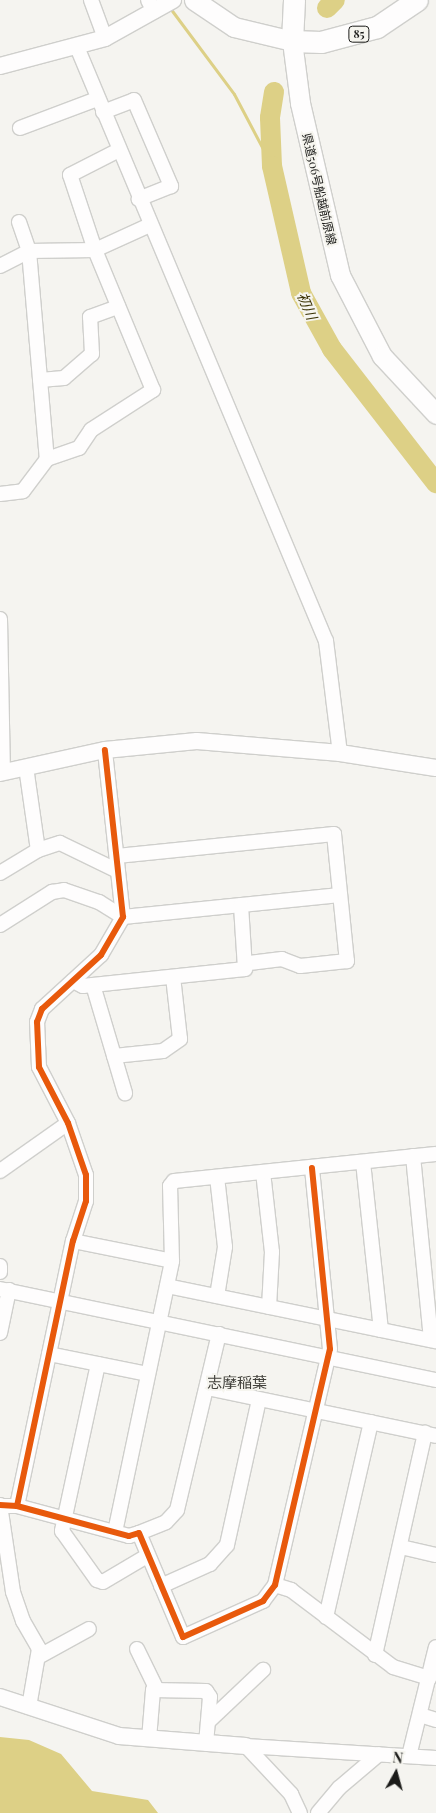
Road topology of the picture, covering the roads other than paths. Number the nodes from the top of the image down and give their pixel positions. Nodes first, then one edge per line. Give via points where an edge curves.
1 (91, 0) edge
2 (173, 0) edge
3 (194, 0) edge
4 (294, 0) edge
5 (417, 0) edge
6 (153, 7) edge
7 (105, 38) junction
8 (292, 41) junction
9 (77, 47) junction
10 (0, 66) edge
11 (97, 99) junction
12 (103, 112) junction
13 (20, 128) dead end
14 (119, 150) junction
15 (139, 199) junction
16 (19, 222) dead end
17 (150, 225) junction
18 (95, 250) junction
19 (29, 251) junction
20 (0, 266) edge
21 (118, 307) junction
22 (40, 380) junction
23 (436, 414) edge
24 (47, 459) junction
25 (0, 494) edge
26 (0, 619) edge
27 (1, 651) edge
28 (2, 708) edge
29 (105, 750) junction
30 (340, 753) junction
31 (26, 767) junction
32 (436, 768) edge
33 (2, 773) edge
34 (38, 850) junction
35 (117, 856) junction
36 (118, 871) junction
37 (0, 874) edge
38 (340, 895) junction
39 (241, 905) junction
40 (123, 917) junction
41 (0, 925) edge
42 (248, 963) junction
43 (174, 977) junction
44 (73, 981) junction
45 (93, 985) junction
46 (114, 1056) junction
47 (125, 1093) dead end
48 (68, 1124) junction
49 (436, 1154) edge
50 (413, 1156) junction
51 (363, 1162) junction
52 (312, 1168) junction
53 (0, 1171) edge
54 (263, 1172) junction
55 (217, 1177) junction
56 (73, 1241) junction
57 (172, 1262) junction
58 (0, 1266) edge
59 (0, 1272) edge
60 (167, 1286) junction
61 (4, 1289) edge
62 (217, 1296) junction
63 (60, 1301) junction
64 (269, 1307) junction
65 (328, 1319) junction
66 (158, 1322) junction
67 (381, 1330) junction
68 (0, 1333) edge
69 (219, 1334) junction
70 (434, 1340) edge
71 (48, 1354) junction
72 (328, 1358) junction
73 (98, 1364) junction
74 (148, 1374) junction
75 (436, 1380) edge
76 (208, 1388) junction
77 (259, 1399) junction
78 (315, 1410) junction
79 (371, 1422) junction
80 (431, 1434) edge
81 (0, 1506) edge
82 (17, 1506) junction
83 (66, 1519) junction
84 (115, 1532) junction
85 (139, 1533) junction
86 (401, 1547) junction
87 (436, 1555) edge
88 (147, 1556) junction
89 (4, 1565) edge
90 (161, 1586) junction
91 (275, 1586) junction
92 (326, 1617) junction
93 (89, 1629) dead end
94 (436, 1647) edge
95 (136, 1649) dead end
96 (376, 1655) junction
97 (38, 1657) junction
98 (263, 1670) dead end
99 (429, 1678) junction
100 (156, 1688) junction
101 (0, 1697) edge
102 (29, 1707) junction
103 (420, 1715) junction
104 (436, 1720) edge
105 (208, 1722) junction
106 (149, 1739) junction
107 (206, 1744) junction
108 (246, 1746) junction
109 (379, 1754) junction
110 (409, 1756) junction
111 (436, 1758) edge
112 (300, 1813) edge
113 (318, 1813) edge

1 - 7 street
2 - 6 street
3 - 8 main road via 234,27
4 - 8 main road
5 - 8 main road, 85 via 377,27 350,38
6 - 7 street
7 - 9 street
8 - 23 main road, 県道506号船越前原線 via 300,103 340,275 382,356
9 - 10 street
9 - 11 street
11 - 12 street
11 - 13 street
12 - 14 street
12 - 15 street via 134,100 171,186
14 - 15 street
14 - 18 street via 70,175
15 - 17 street
16 - 19 street
17 - 18 street
17 - 30 street via 326,641
18 - 19 street
18 - 21 street
19 - 20 street
19 - 22 street
21 - 22 street via 90,317 92,354 64,378
21 - 24 street via 153,390 91,430 79,448
22 - 24 street
24 - 25 street via 23,491
26 - 27 street
27 - 28 street
28 - 33 street
29 - 30 street via 197,741
29 - 31 street
29 - 35 street
30 - 32 street
31 - 33 street
31 - 34 street
34 - 36 street via 60,843
34 - 37 street
35 - 36 street
35 - 38 street via 334,834
36 - 40 street
38 - 39 street
38 - 42 street via 347,961 300,966 282,960
39 - 40 street
39 - 42 street
40 - 41 street via 90,898 64,890 52,892
40 - 44 street via 101,955
42 - 43 street via 246,969
43 - 45 street
43 - 46 street via 180,1039 163,1051
44 - 45 street via 83,986
44 - 48 street via 42,1009 37,1022 39,1068
45 - 46 street
46 - 47 street
48 - 53 street
48 - 56 street via 86,1175 86,1202
49 - 50 street
50 - 51 street
50 - 70 street
51 - 52 street
51 - 67 street
52 - 54 street
52 - 65 street
54 - 55 street
54 - 64 street via 272,1252
55 - 57 street via 174,1181 170,1186
55 - 62 street via 225,1247
56 - 57 street
56 - 63 street
57 - 60 street
58 - 59 street
60 - 62 street
60 - 66 street
61 - 63 street
61 - 68 street
62 - 64 street
63 - 66 street
63 - 71 street
64 - 65 street
65 - 67 street
65 - 72 street
66 - 69 street
66 - 74 street
67 - 70 street
69 - 72 street
69 - 76 street
71 - 73 street
71 - 82 street
72 - 75 street
72 - 78 street
73 - 74 street
73 - 83 street
74 - 84 street
76 - 77 street
76 - 85 street via 178,1510 166,1522
77 - 78 street
77 - 90 street via 227,1546 210,1564
78 - 79 street
78 - 91 street
79 - 80 street
79 - 92 street
80 - 86 street
81 - 82 street
81 - 89 street
82 - 83 street
83 - 84 street
83 - 88 street via 62,1531 97,1580 103,1582
84 - 85 street
85 - 88 street
86 - 87 street
86 - 96 street
88 - 90 street
89 - 97 street via 23,1621 39,1649
90 - 91 street via 183,1637 254,1608
91 - 92 street via 292,1590
92 - 96 street
93 - 97 street
94 - 99 street
95 - 100 street
96 - 99 street via 393,1667
97 - 102 street
98 - 105 street
99 - 103 street
100 - 105 street via 206,1691 210,1697
100 - 106 street
101 - 102 street
102 - 106 street via 92,1730
103 - 104 street
103 - 110 street
105 - 107 street
106 - 107 street
107 - 108 street
108 - 109 street
108 - 112 street via 291,1794
109 - 110 street
109 - 113 street via 339,1788
110 - 111 street

